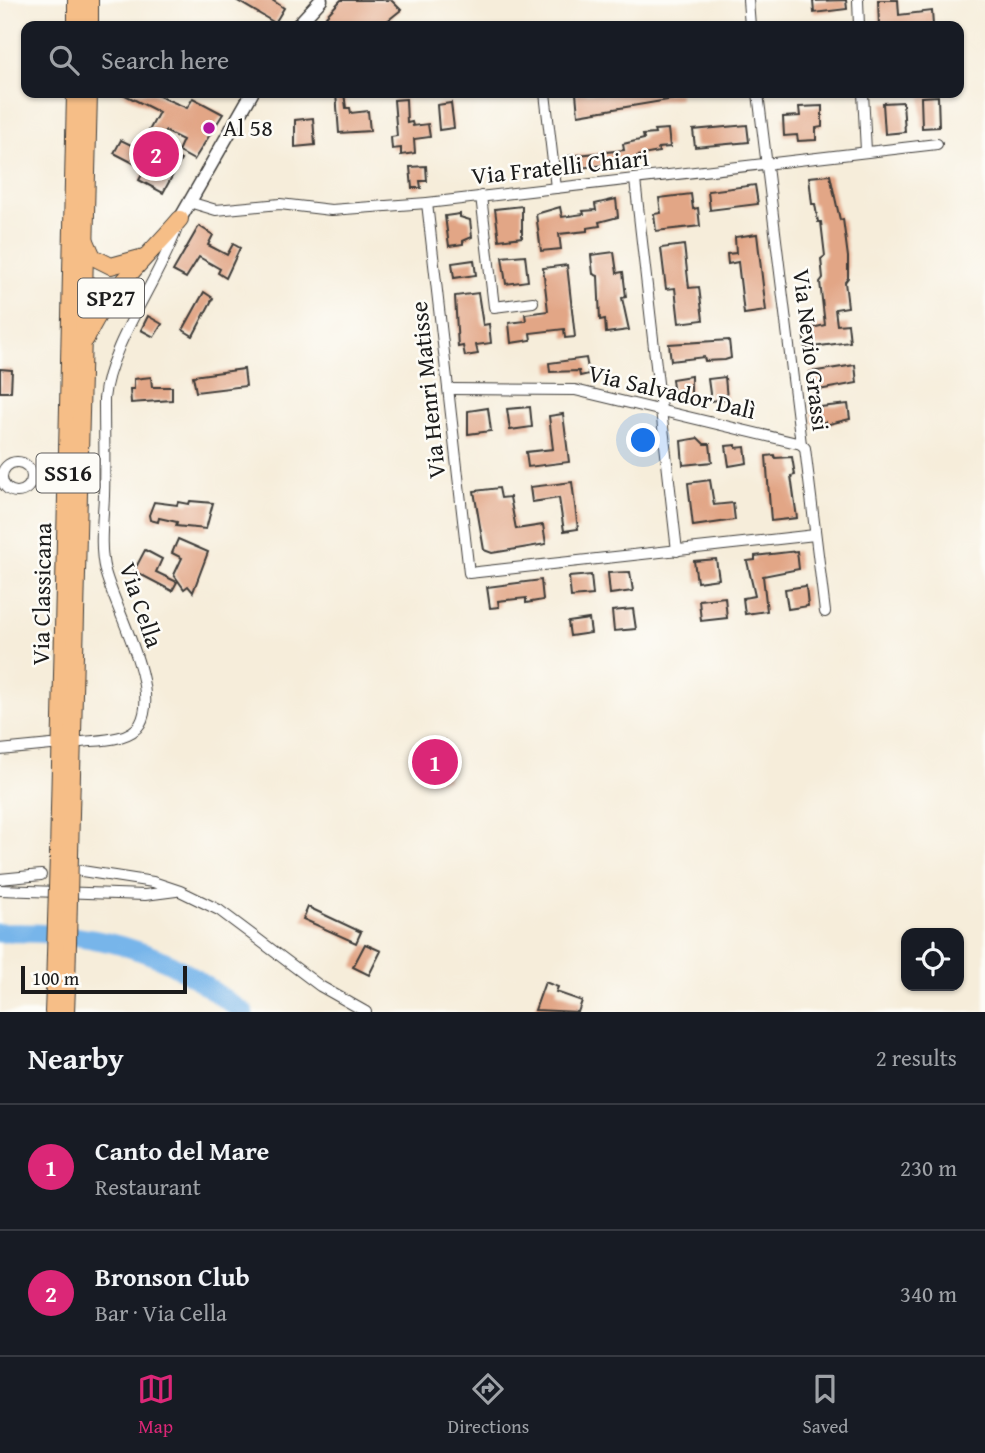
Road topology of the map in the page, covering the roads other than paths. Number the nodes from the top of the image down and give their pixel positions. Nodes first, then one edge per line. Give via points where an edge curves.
1 (76, 0) edge
2 (90, 0) edge
3 (321, 0) edge
4 (748, 0) edge
5 (858, 0) edge
6 (76, 21) edge
7 (90, 21) edge
8 (302, 21) edge
9 (750, 21) edge
10 (859, 21) edge
11 (75, 98) edge
12 (89, 98) edge
13 (249, 98) edge
14 (546, 98) edge
15 (759, 98) edge
16 (863, 98) edge
17 (937, 144) dead end
18 (866, 151) junction
19 (766, 164) junction
20 (635, 180) junction
21 (556, 188) junction
22 (481, 196) junction
23 (189, 202) junction
24 (428, 203) junction
25 (180, 219) junction
26 (85, 240) junction
27 (150, 255) junction
28 (534, 302) dead end
29 (83, 348) junction
30 (449, 389) junction
31 (661, 410) junction
32 (801, 444) junction
33 (815, 535) junction
34 (677, 551) junction
35 (825, 612) dead end
36 (81, 742) dead end
37 (51, 745) dead end
38 (0, 750) edge
39 (66, 859) junction
40 (41, 876) dead end
41 (0, 879) edge
42 (0, 890) edge
43 (180, 891) junction
44 (60, 988) junction
45 (53, 1012) edge
46 (66, 1012) edge
47 (366, 1012) edge

1 - 6 highway
2 - 7 highway
3 - 8 street
4 - 9 street
5 - 10 street
11 - 39 highway, Via Classicana / SS16
12 - 26 highway, Via Classicana / SS16
13 - 23 street, Via Cella / SP27
14 - 21 street
15 - 19 street, Via Nevio Grassi
16 - 18 street
17 - 18 street, Via Fratelli Chiari
18 - 19 street, Via Fratelli Chiari
19 - 20 street, Via Fratelli Chiari
19 - 32 street, Via Nevio Grassi
20 - 21 street, Via Fratelli Chiari
20 - 31 street
21 - 22 street, Via Fratelli Chiari
22 - 24 street, Via Fratelli Chiari
22 - 28 street via 494,307
23 - 24 street, Via Fratelli Chiari via 216,210 280,204 331,210
23 - 25 street, Via Cella / SP27
24 - 30 street, Via Henri Matisse
25 - 27 highway, SP27
25 - 36 street, Via Cella via 166,258 106,377 104,400 103,559 137,656 143,715 134,731
26 - 27 highway, SP27 via 93,257 111,266
26 - 29 highway, Via Classicana / SS16
27 - 29 highway, SP27 via 94,321
29 - 39 highway, Via Classicana / SS16
30 - 31 street, Via Salvador Dalì via 575,390
30 - 34 street, Via Henri Matisse via 469,573
31 - 32 street, Via Salvador Dalì
31 - 34 street
32 - 33 street, Via Nevio Grassi
33 - 34 street
33 - 35 street, Via Nevio Grassi
37 - 38 street
39 - 43 street
39 - 44 highway, Via Classicana / SS16, bridge
40 - 41 street
42 - 43 street via 145,895
43 - 47 street via 219,910 320,986
44 - 45 highway, Via Classicana / SS16
44 - 46 highway, Via Classicana / SS16

